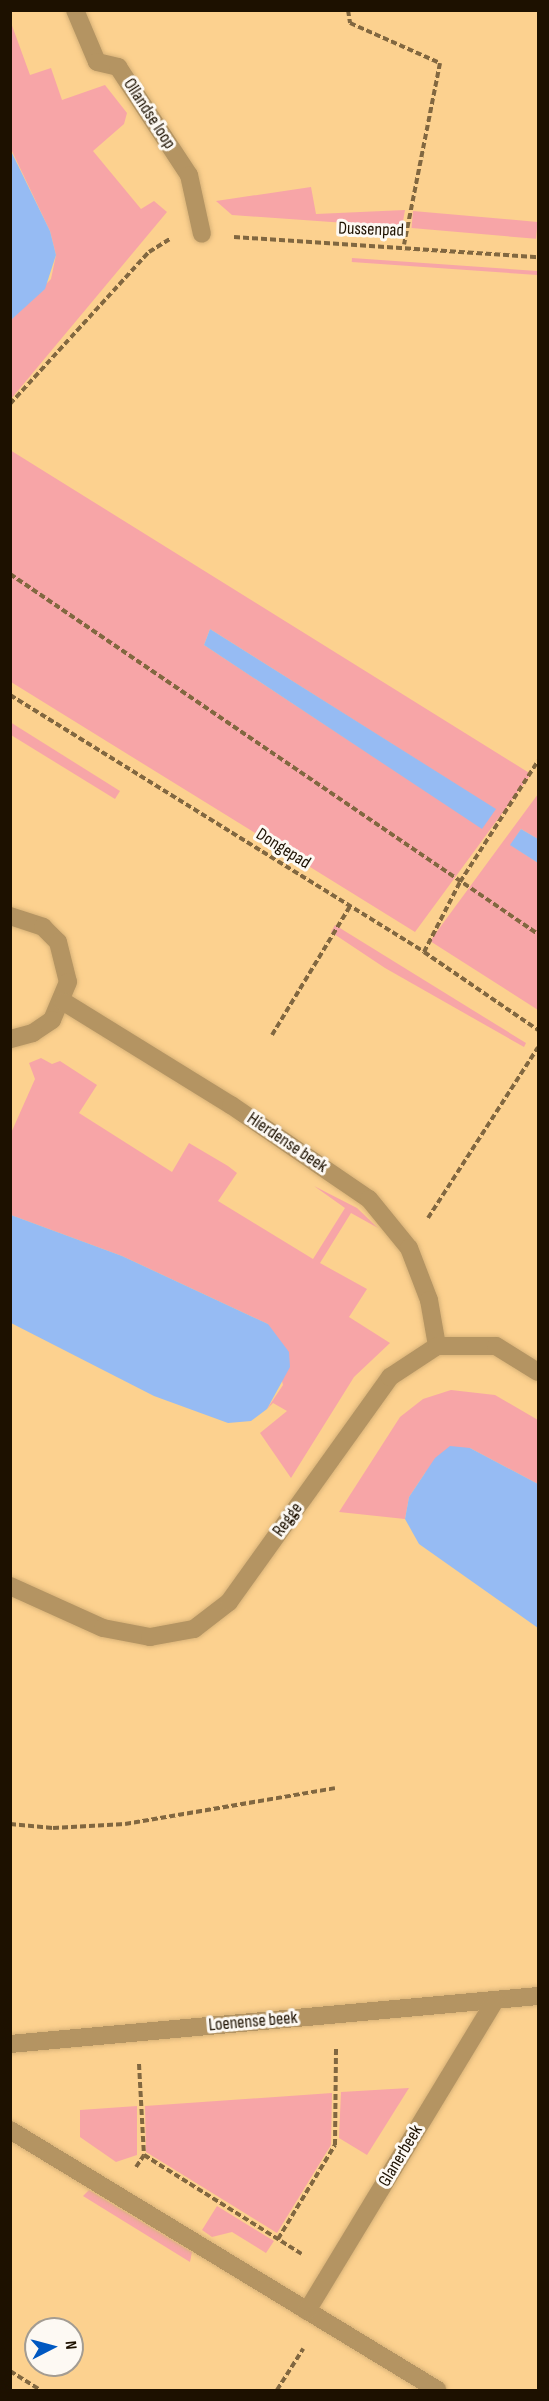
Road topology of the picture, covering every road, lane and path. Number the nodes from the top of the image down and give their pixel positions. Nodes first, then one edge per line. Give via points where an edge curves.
1 (75, 10) edge
2 (348, 10) edge
3 (202, 234) junction
4 (404, 244) junction
5 (538, 257) edge
6 (10, 404) edge
7 (10, 574) edge
8 (10, 695) edge
9 (538, 761) edge
10 (460, 882) junction
11 (350, 906) junction
12 (10, 916) edge
13 (538, 934) edge
14 (424, 952) junction
15 (64, 1002) junction
16 (538, 1030) edge
17 (272, 1035) dead end
18 (10, 1039) edge
19 (538, 1047) edge
20 (409, 1248) junction
21 (437, 1346) junction
22 (538, 1372) edge
23 (10, 1586) edge
24 (335, 1788) dead end
25 (10, 1824) edge
26 (538, 1996) edge
27 (495, 2001) junction
28 (333, 2015) junction
29 (135, 2033) junction
30 (10, 2044) edge
31 (10, 2130) edge
32 (278, 2239) junction
33 (331, 2271) junction
34 (314, 2315) junction
35 (10, 2371) edge
36 (41, 2391) edge
37 (277, 2391) edge
38 (437, 2391) edge

1 - 3 street, Ollandse loop via 97,62 118,67 189,175
2 - 4 path via 350,23 440,63
3 - 4 path, Dussenpad
3 - 6 path, Dussenpad via 168,239 150,252
4 - 5 path, Dussenpad
7 - 10 path
8 - 11 path, Dongepad
9 - 10 path
10 - 13 path
10 - 14 path
11 - 14 path, Dongepad
11 - 17 path
12 - 15 street via 43,927 58,942 68,982
14 - 16 path, Dongepad
15 - 18 street via 33,1033
15 - 20 street, Hierdense beek via 231,1105 369,1199
19 - 20 path
20 - 21 street, Hierdense beek via 429,1300
21 - 22 street via 496,1346
21 - 23 street, Regge via 390,1377 229,1602 194,1629 150,1637 103,1628
24 - 25 path via 125,1824 53,1828
26 - 27 street, Loenense beek
27 - 28 street, Loenense beek
27 - 33 street, Glanerbeek
28 - 29 street, Loenense beek
28 - 32 path via 335,2145
29 - 30 street, Loenense beek
29 - 32 path via 144,2155
31 - 34 street
32 - 33 path
33 - 34 street, Glanerbeek
34 - 37 path
34 - 38 street
35 - 36 path

